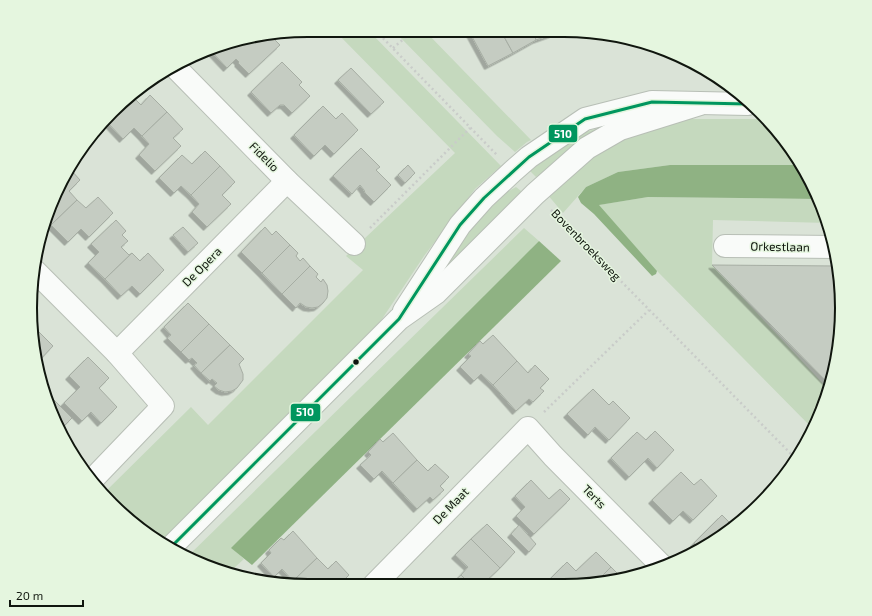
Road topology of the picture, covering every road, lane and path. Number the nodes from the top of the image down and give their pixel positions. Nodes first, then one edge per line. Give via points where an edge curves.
1 (382, 37) edge
2 (406, 37) edge
3 (393, 48) junction
4 (178, 70) edge
5 (700, 104) junction
6 (743, 104) edge
7 (470, 128) junction
8 (513, 171) junction
9 (287, 180) junction
10 (535, 194) junction
11 (354, 244) joint
12 (725, 246) dead end
13 (828, 247) edge
14 (39, 275) edge
15 (649, 310) junction
16 (399, 319) junction
17 (117, 353) junction
18 (528, 428) junction
19 (792, 455) edge
20 (96, 476) edge
21 (174, 544) edge
22 (658, 562) edge
23 (380, 579) edge

1 - 3 path
2 - 3 path
3 - 7 path
4 - 9 street, Fidelio
5 - 6 street
5 - 8 street via 652,102 585,119
5 - 10 street via 620,129 587,148
7 - 8 path
7 - 11 path
8 - 16 street via 460,225
9 - 11 street, Fidelio
9 - 17 street, De Opera
10 - 15 path, Bovenbroeksweg
10 - 16 street via 436,293
12 - 13 street, Orkestlaan
14 - 17 street
15 - 18 path
15 - 19 path, Bovenbroeksweg
16 - 21 street
17 - 20 street via 164,406
18 - 22 street, Terts via 552,456
18 - 23 street, De Maat

